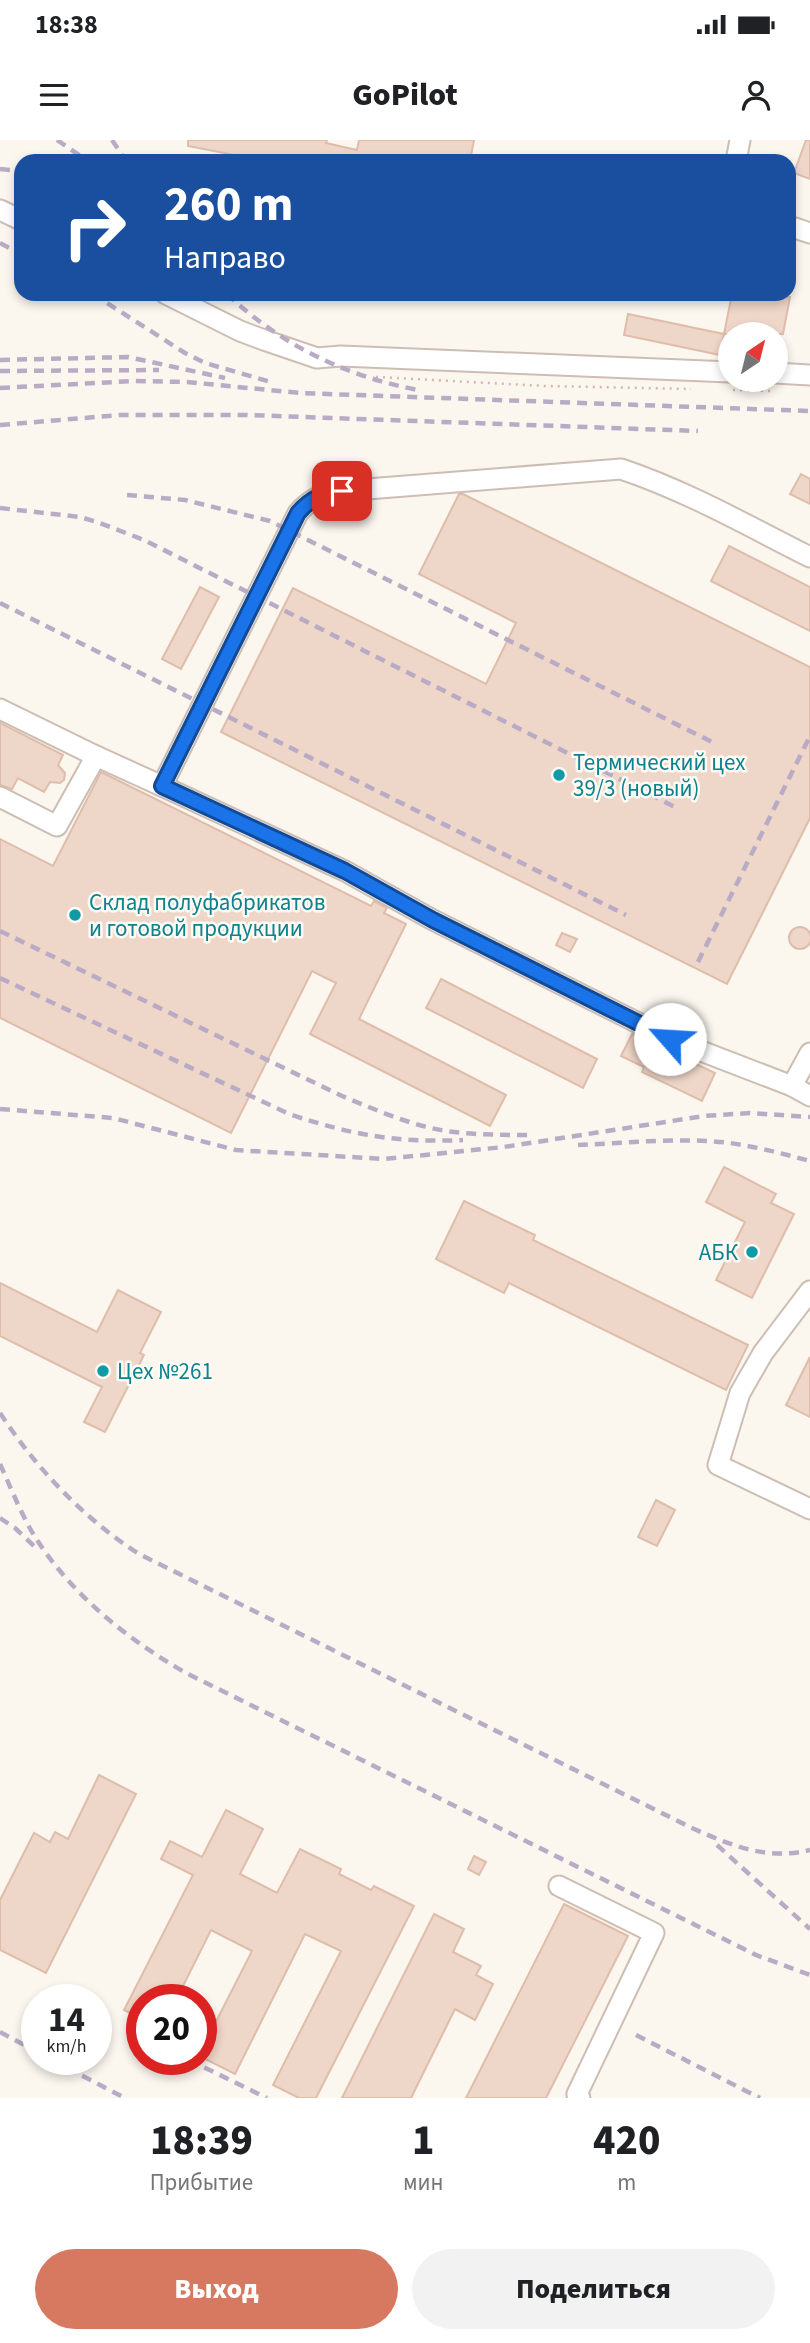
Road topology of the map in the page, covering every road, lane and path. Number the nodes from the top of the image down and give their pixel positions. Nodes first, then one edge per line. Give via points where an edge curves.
1 (180, 301) edge
2 (810, 375) edge
3 (376, 377) dead end
4 (718, 380) edge
5 (788, 380) edge
6 (700, 389) dead end
7 (810, 557) edge
8 (0, 709) edge
9 (96, 756) junction
10 (162, 786) junction
11 (0, 797) edge
12 (810, 1053) edge
13 (792, 1086) junction
14 (810, 1096) edge
15 (810, 1291) edge
16 (810, 1509) edge
17 (559, 1886) dead end
18 (580, 2098) edge

1 - 4 lane via 240,331 317,358
2 - 5 lane
3 - 6 path
7 - 10 lane via 701,502 621,469 321,494 298,513
8 - 9 lane
9 - 10 lane
9 - 11 lane via 57,826
10 - 13 lane via 345,871 670,1039
12 - 13 lane
13 - 14 lane
15 - 16 lane via 763,1353 740,1393 718,1465
17 - 18 lane via 654,1933 577,2094

